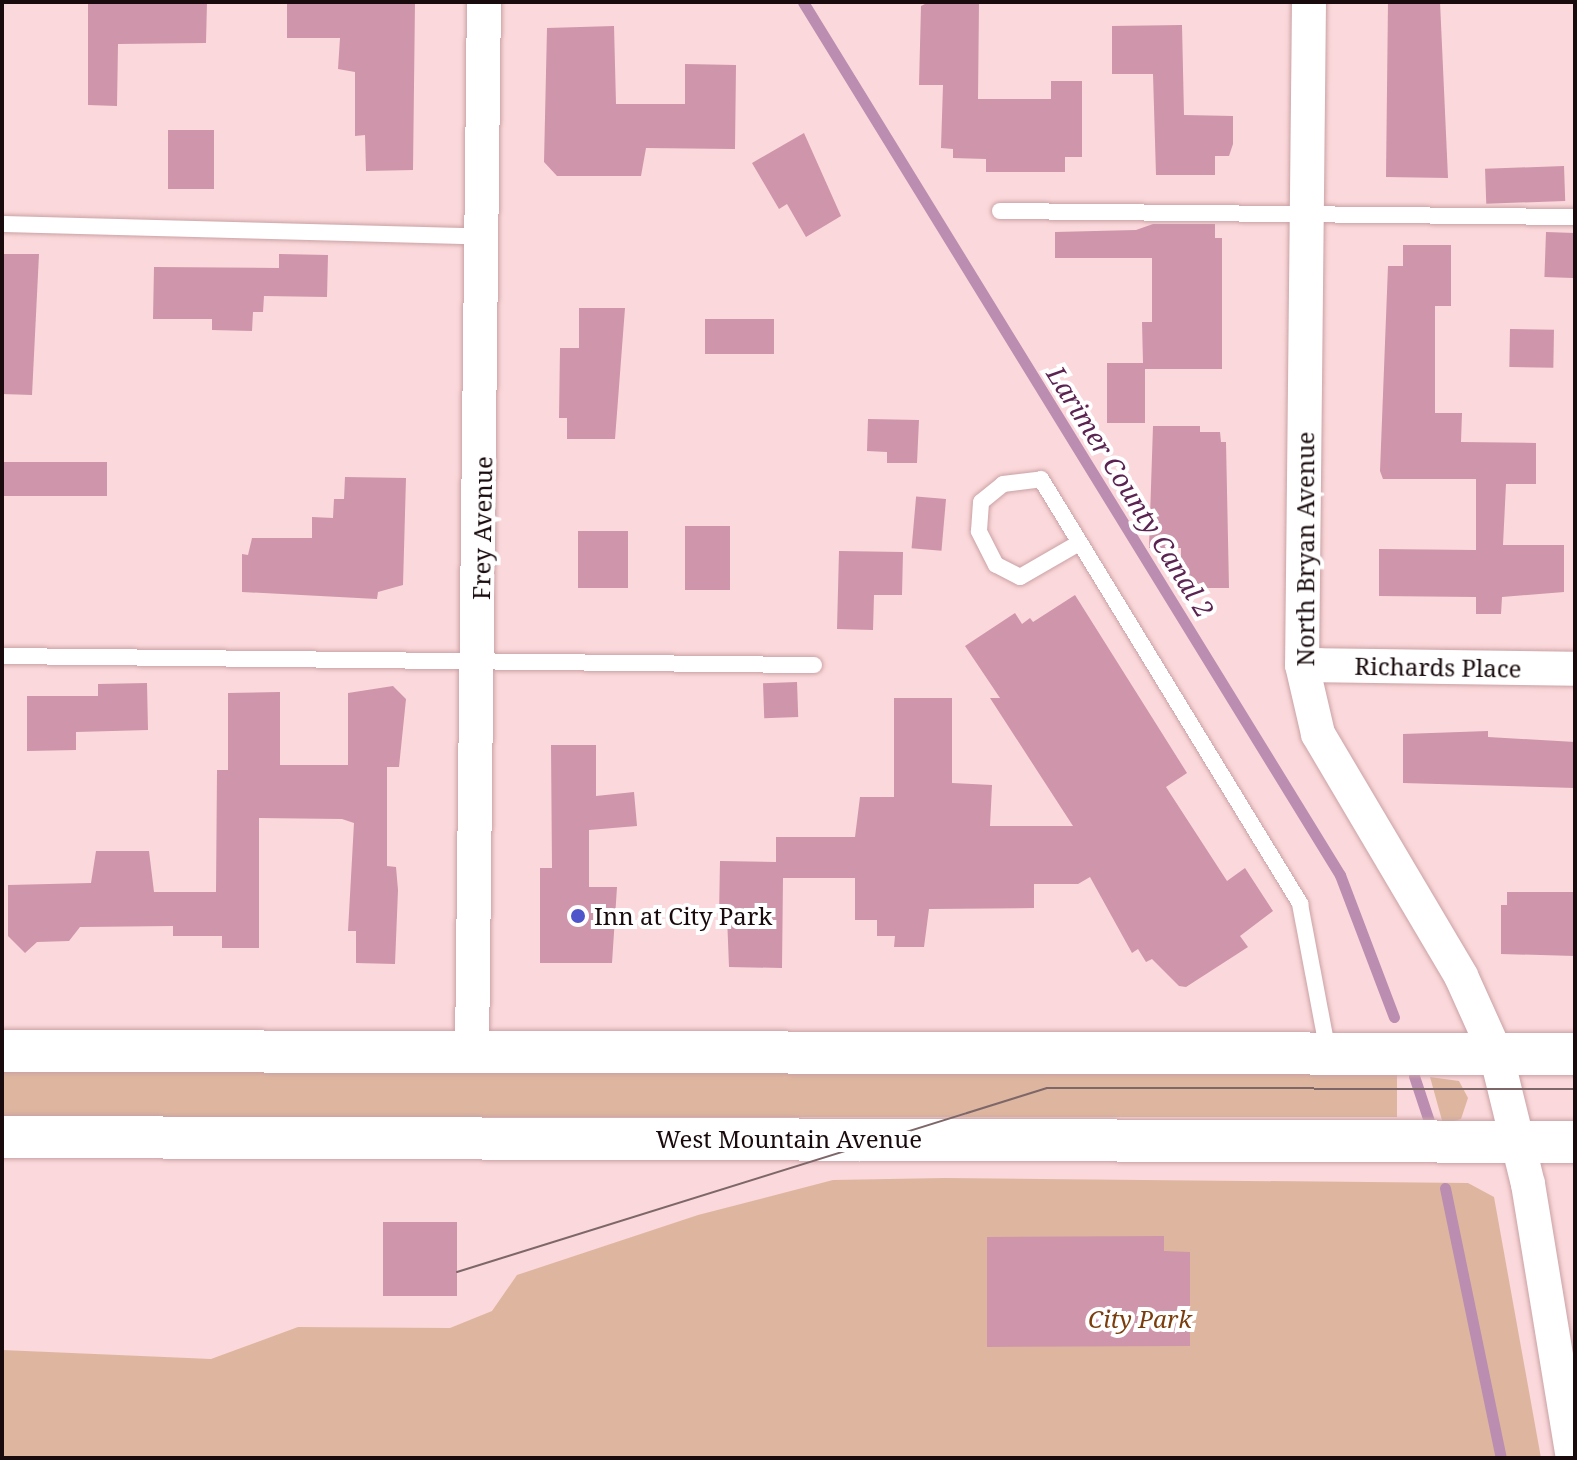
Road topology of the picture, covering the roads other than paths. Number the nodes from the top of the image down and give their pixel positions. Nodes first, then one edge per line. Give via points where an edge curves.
1 (484, 2) edge
2 (1309, 2) edge
3 (1000, 211) dead end
4 (1309, 215) junction
5 (1575, 217) edge
6 (2, 224) edge
7 (485, 237) junction
8 (1079, 543) junction
9 (2, 656) edge
10 (481, 659) junction
11 (814, 665) dead end
12 (1302, 665) junction
13 (1575, 669) edge
14 (2, 1051) edge
15 (472, 1053) junction
16 (1328, 1054) junction
17 (1496, 1054) junction
18 (1575, 1054) edge
19 (2, 1137) edge
20 (1519, 1142) junction
21 (1575, 1142) edge
22 (1569, 1391) edge
23 (1573, 1458) edge

1 - 7 street, Frey Avenue
2 - 4 street, North Bryan Avenue
3 - 4 lane
4 - 5 lane
4 - 12 street, North Bryan Avenue
6 - 7 lane
7 - 10 street, Frey Avenue
8 - 8 lane via 1041,479 1003,484 981,502 979,531 996,565 1020,577
8 - 16 lane via 1300,904
9 - 10 lane
10 - 11 lane
10 - 15 street, Frey Avenue
12 - 13 street, Richards Place
12 - 17 street, North Bryan Avenue via 1318,734 1461,976
14 - 15 street
15 - 16 street
16 - 17 street
17 - 18 street
17 - 20 street, North Bryan Avenue
19 - 20 street, West Mountain Avenue
20 - 21 street, West Mountain Avenue
20 - 22 street, North Bryan Avenue
22 - 23 street, North Bryan Avenue

